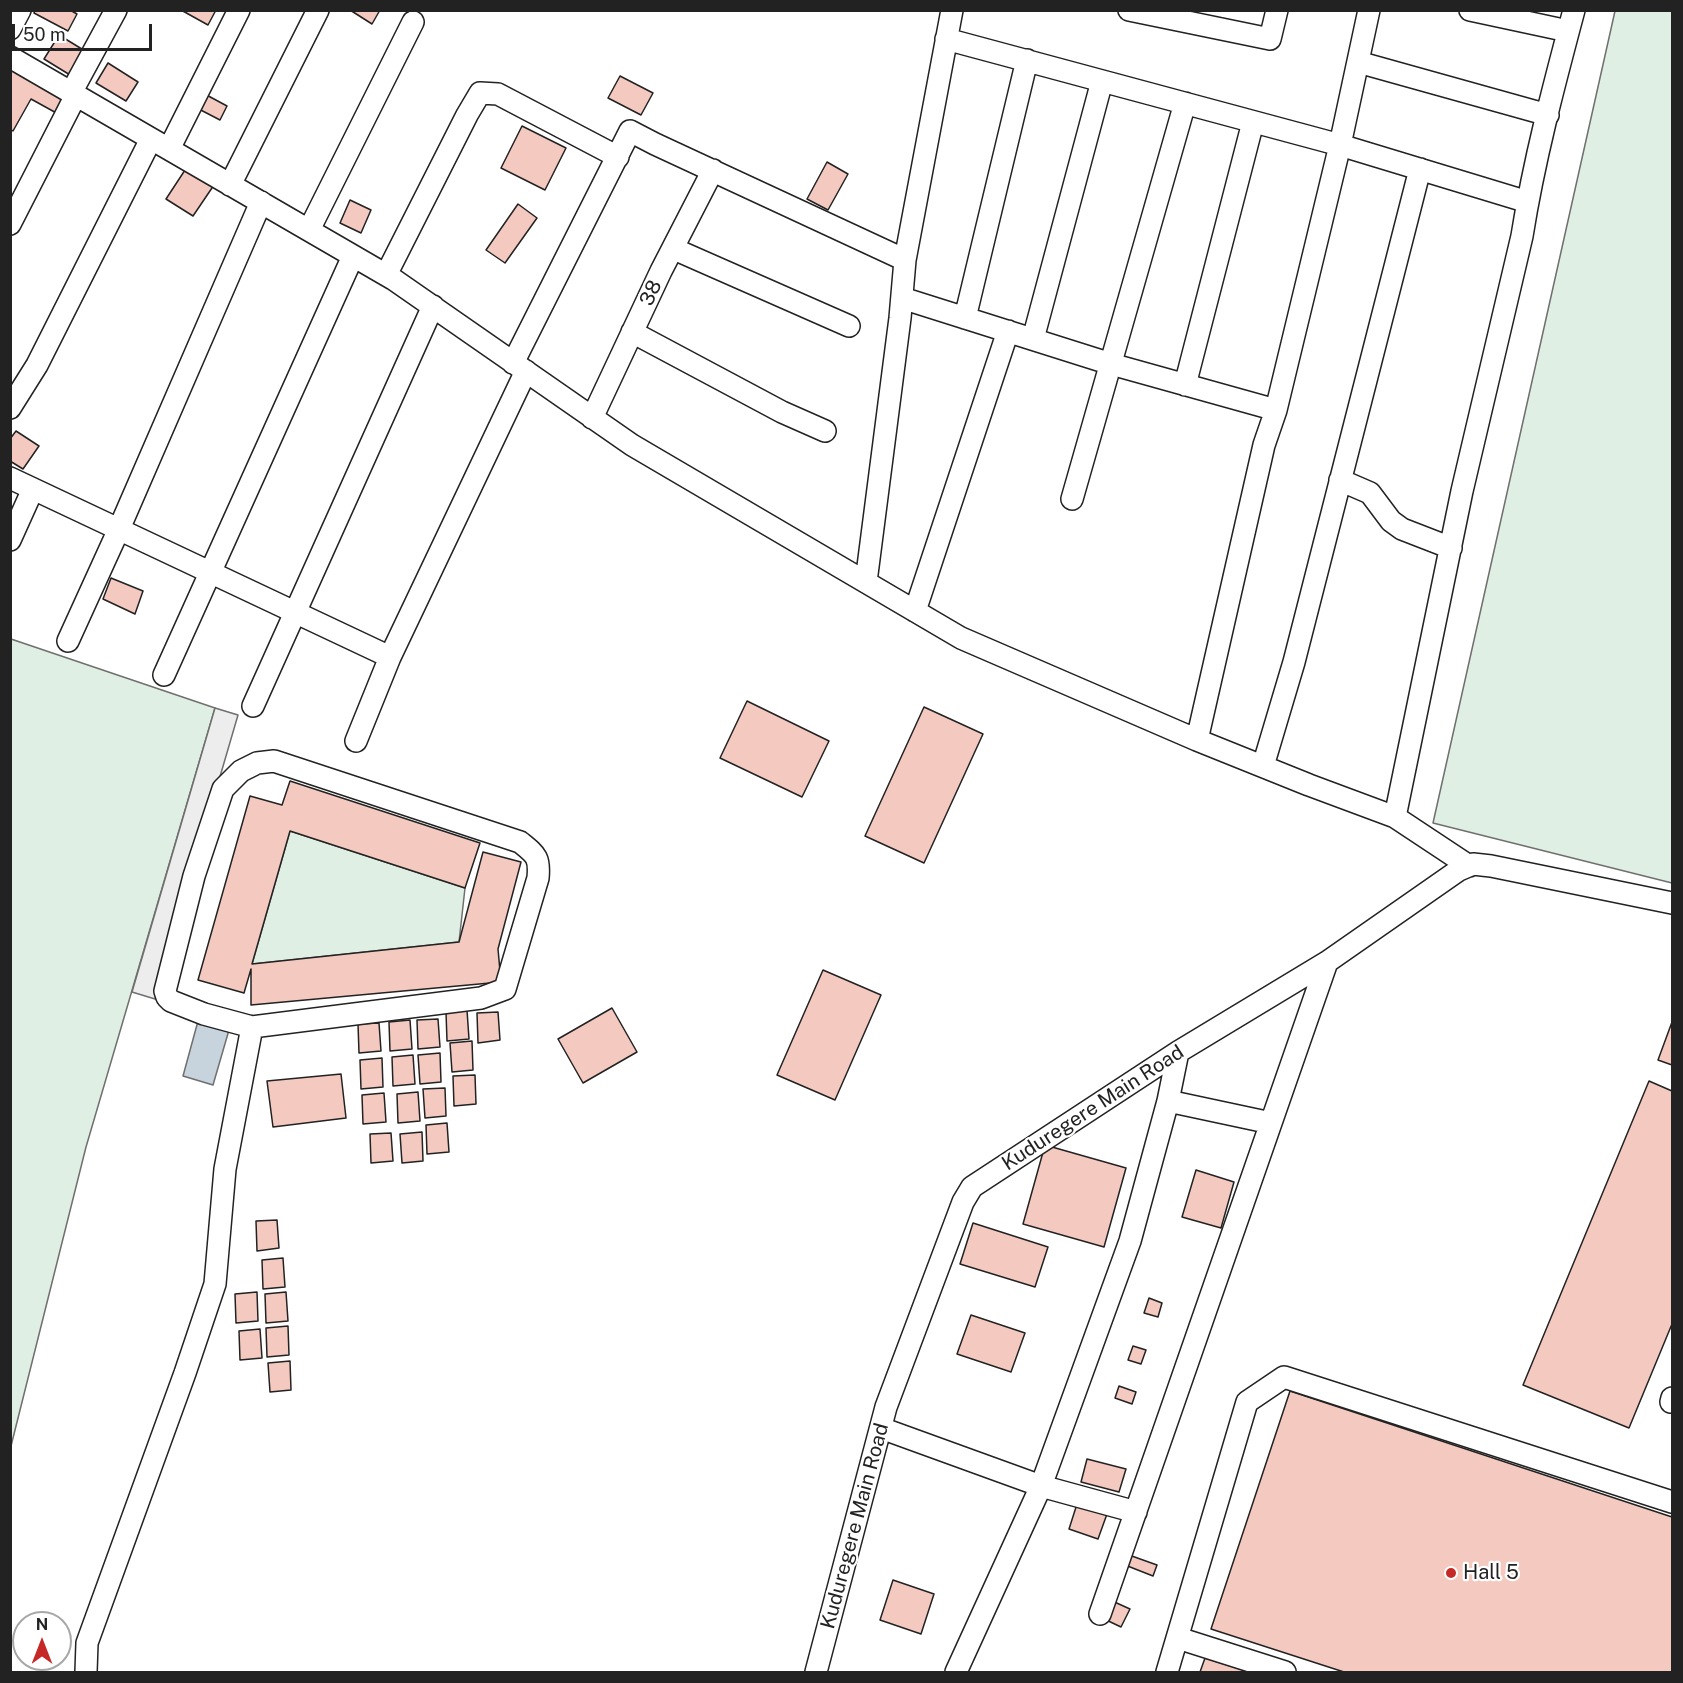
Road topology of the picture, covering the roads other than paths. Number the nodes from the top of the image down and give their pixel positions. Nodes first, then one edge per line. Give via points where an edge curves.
1 (20, 10) edge
2 (116, 10) edge
3 (239, 10) edge
4 (318, 10) edge
5 (952, 10) edge
6 (1129, 10) edge
7 (1276, 10) edge
8 (1369, 10) edge
9 (1470, 10) edge
10 (1186, 16) edge
11 (1571, 21) edge
12 (413, 22) dead end
13 (10, 29) edge
14 (946, 39) junction
15 (10, 57) edge
16 (1027, 60) junction
17 (1358, 62) junction
18 (1102, 81) junction
19 (74, 94) junction
20 (1185, 103) junction
21 (1548, 115) junction
22 (1253, 122) junction
23 (160, 144) junction
24 (1340, 145) junction
25 (618, 157) junction
26 (1420, 169) junction
27 (713, 170) junction
28 (230, 185) junction
29 (261, 202) junction
30 (1528, 202) junction
31 (10, 224) edge
32 (309, 230) junction
33 (674, 249) junction
34 (353, 256) junction
35 (905, 260) junction
36 (386, 275) junction
37 (902, 298) junction
38 (433, 306) junction
39 (965, 318) junction
40 (849, 326) dead end
41 (1008, 331) junction
42 (632, 332) junction
43 (1034, 339) junction
44 (1111, 364) junction
45 (520, 367) junction
46 (1185, 385) junction
47 (10, 408) edge
48 (1276, 410) junction
49 (592, 418) junction
50 (825, 431) dead end
51 (10, 478) edge
52 (1340, 480) junction
53 (33, 489) junction
54 (1072, 499) dead end
55 (119, 529) junction
56 (10, 540) edge
57 (1451, 548) junction
58 (209, 571) junction
59 (866, 582) junction
60 (915, 611) junction
61 (295, 612) junction
62 (68, 641) dead end
63 (390, 657) junction
64 (164, 675) dead end
65 (253, 706) dead end
66 (1197, 740) junction
67 (356, 741) dead end
68 (1263, 766) junction
69 (1395, 817) junction
70 (1469, 866) junction
71 (1672, 903) edge
72 (1327, 962) junction
73 (252, 1027) junction
74 (1178, 1052) junction
75 (1168, 1101) junction
76 (1271, 1123) junction
77 (881, 1428) junction
78 (1041, 1486) junction
79 (1672, 1502) edge
80 (1136, 1512) junction
81 (1100, 1614) dead end
82 (1178, 1638) junction
83 (86, 1672) edge
84 (816, 1672) edge
85 (956, 1672) edge
86 (1167, 1672) edge
87 (1285, 1672) edge

1 - 13 street
2 - 19 street
3 - 23 street
4 - 28 street
5 - 14 street
6 - 10 street
7 - 10 street via 1270,39
8 - 17 street
9 - 11 street
11 - 21 street
12 - 32 street
14 - 16 street
14 - 35 street
15 - 19 street
16 - 18 street
16 - 39 street
17 - 21 street
17 - 24 street
18 - 20 street
18 - 43 street
19 - 23 street
19 - 31 street
20 - 22 street
20 - 44 street
21 - 30 street
22 - 24 street
22 - 46 street
23 - 28 street
23 - 47 street
24 - 26 street
24 - 48 street
25 - 27 street via 630,131
25 - 36 street via 498,94 480,93
25 - 45 street
26 - 30 street
26 - 52 street
27 - 33 street, 38
27 - 35 street
28 - 29 street
29 - 32 street
29 - 55 street
30 - 57 street
32 - 34 street
33 - 40 street
33 - 42 street, 38
34 - 36 street
34 - 58 street
35 - 37 street
36 - 38 street
37 - 39 street
37 - 59 street
38 - 45 street
38 - 61 street
39 - 41 street
41 - 43 street
41 - 60 street
42 - 49 street, 38
42 - 50 street
43 - 44 street
44 - 46 street
44 - 54 street
45 - 49 street
45 - 63 street
46 - 48 street
48 - 66 street via 1264,445
49 - 59 street
51 - 53 street
52 - 57 street via 1370,494 1402,529
52 - 68 street
53 - 55 street
53 - 56 street
55 - 58 street
55 - 62 street
57 - 69 street
58 - 61 street
58 - 64 street
59 - 60 street
60 - 66 street via 961,638
61 - 63 street
61 - 65 street
63 - 67 street
66 - 68 street
68 - 69 street
69 - 70 street
70 - 71 street via 1491,866
70 - 72 street, Kuduregere Main Road
72 - 74 street, Kuduregere Main Road
72 - 76 street
73 - 73 street via 182,1006 171,1001 165,991 212,818 223,789 241,771 257,763 274,761 520,842 537,855 538,878 505,989 481,998
73 - 83 street via 225,1169 215,1284 87,1643
74 - 75 street
74 - 77 street, Kuduregere Main Road via 972,1187 963,1202
75 - 76 street
75 - 78 street via 1130,1241
76 - 80 street
77 - 78 street
77 - 84 street, Kuduregere Main Road
78 - 80 street
78 - 85 street
79 - 82 street via 1284,1377 1247,1402
80 - 81 street
82 - 86 street
82 - 87 street

